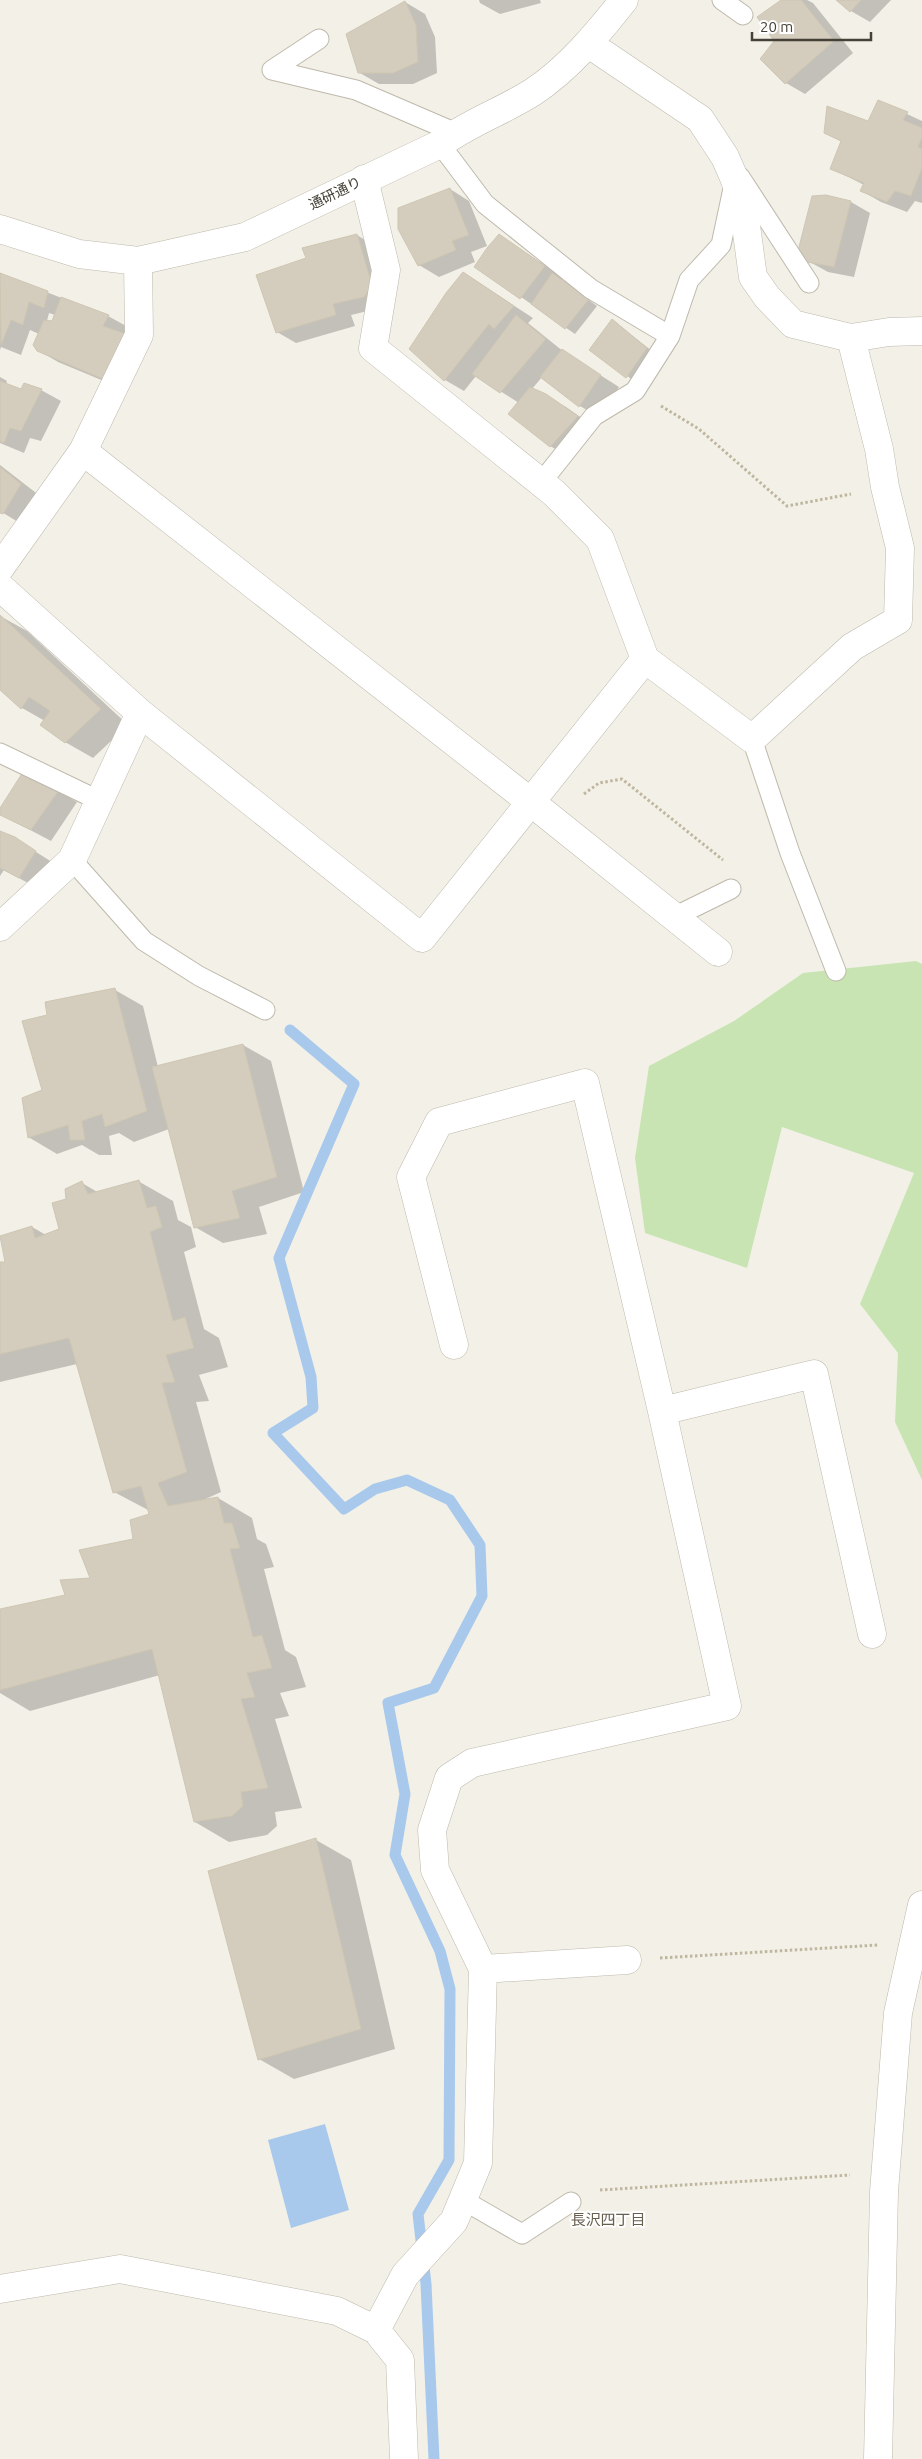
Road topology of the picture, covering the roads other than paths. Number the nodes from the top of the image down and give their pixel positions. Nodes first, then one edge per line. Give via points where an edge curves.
1 (624, 0) edge
2 (722, 0) edge
3 (743, 16) dead end
4 (318, 39) dead end
5 (589, 44) junction
6 (448, 138) junction
7 (730, 168) junction
8 (364, 179) junction
9 (0, 229) edge
10 (138, 261) junction
11 (808, 283) dead end
12 (922, 331) edge
13 (670, 336) junction
14 (851, 338) junction
15 (83, 451) junction
16 (540, 484) junction
17 (0, 568) edge
18 (0, 587) edge
19 (645, 659) junction
20 (140, 713) junction
21 (752, 739) junction
22 (0, 753) edge
23 (100, 802) junction
24 (541, 810) junction
25 (72, 860) junction
26 (731, 889) dead end
27 (674, 917) junction
28 (0, 927) edge
29 (718, 952) dead end
30 (836, 971) dead end
31 (265, 1010) dead end
32 (454, 1344) dead end
33 (662, 1411) junction
34 (872, 1634) dead end
35 (922, 1905) edge
36 (627, 1960) road end
37 (483, 1969) junction
38 (463, 2200) junction
39 (571, 2202) road end
40 (0, 2289) edge
41 (376, 2330) junction
42 (404, 2459) edge
43 (878, 2459) edge

1 - 5 street, 通研通り
2 - 3 lane
4 - 6 lane via 272,70 356,90
5 - 6 street, 通研通り via 534,91
5 - 7 street via 700,120
6 - 8 street, 通研通り
6 - 13 lane via 485,204 591,289
7 - 11 lane via 750,190
7 - 13 lane via 721,245 689,280
7 - 14 street via 744,211 753,277 793,324
8 - 10 street, 通研通り via 245,237
8 - 16 street via 386,270 373,348
9 - 10 street, 通研通り via 79,254
10 - 15 street via 139,335
12 - 14 street
13 - 16 lane via 635,391 594,416
14 - 21 street via 900,548 898,620 852,647
15 - 17 street
15 - 24 street
16 - 19 street via 554,493 600,539
18 - 20 street
19 - 21 street
19 - 24 street
20 - 23 street
20 - 24 street via 422,938
21 - 30 lane via 790,854
22 - 23 lane
23 - 25 street
24 - 27 street
25 - 28 street
25 - 31 lane via 144,941 199,976
26 - 27 lane
27 - 29 street
32 - 33 street via 411,1177 439,1122 585,1083
33 - 34 street via 814,1374
33 - 37 street via 727,1706 472,1763 449,1778 432,1830 435,1870
35 - 43 street via 898,2013 885,2182
36 - 37 street
37 - 38 street via 478,2163
38 - 39 lane via 522,2234
38 - 41 street via 454,2221 405,2275
40 - 41 street via 120,2269 337,2311
41 - 42 street via 400,2360

